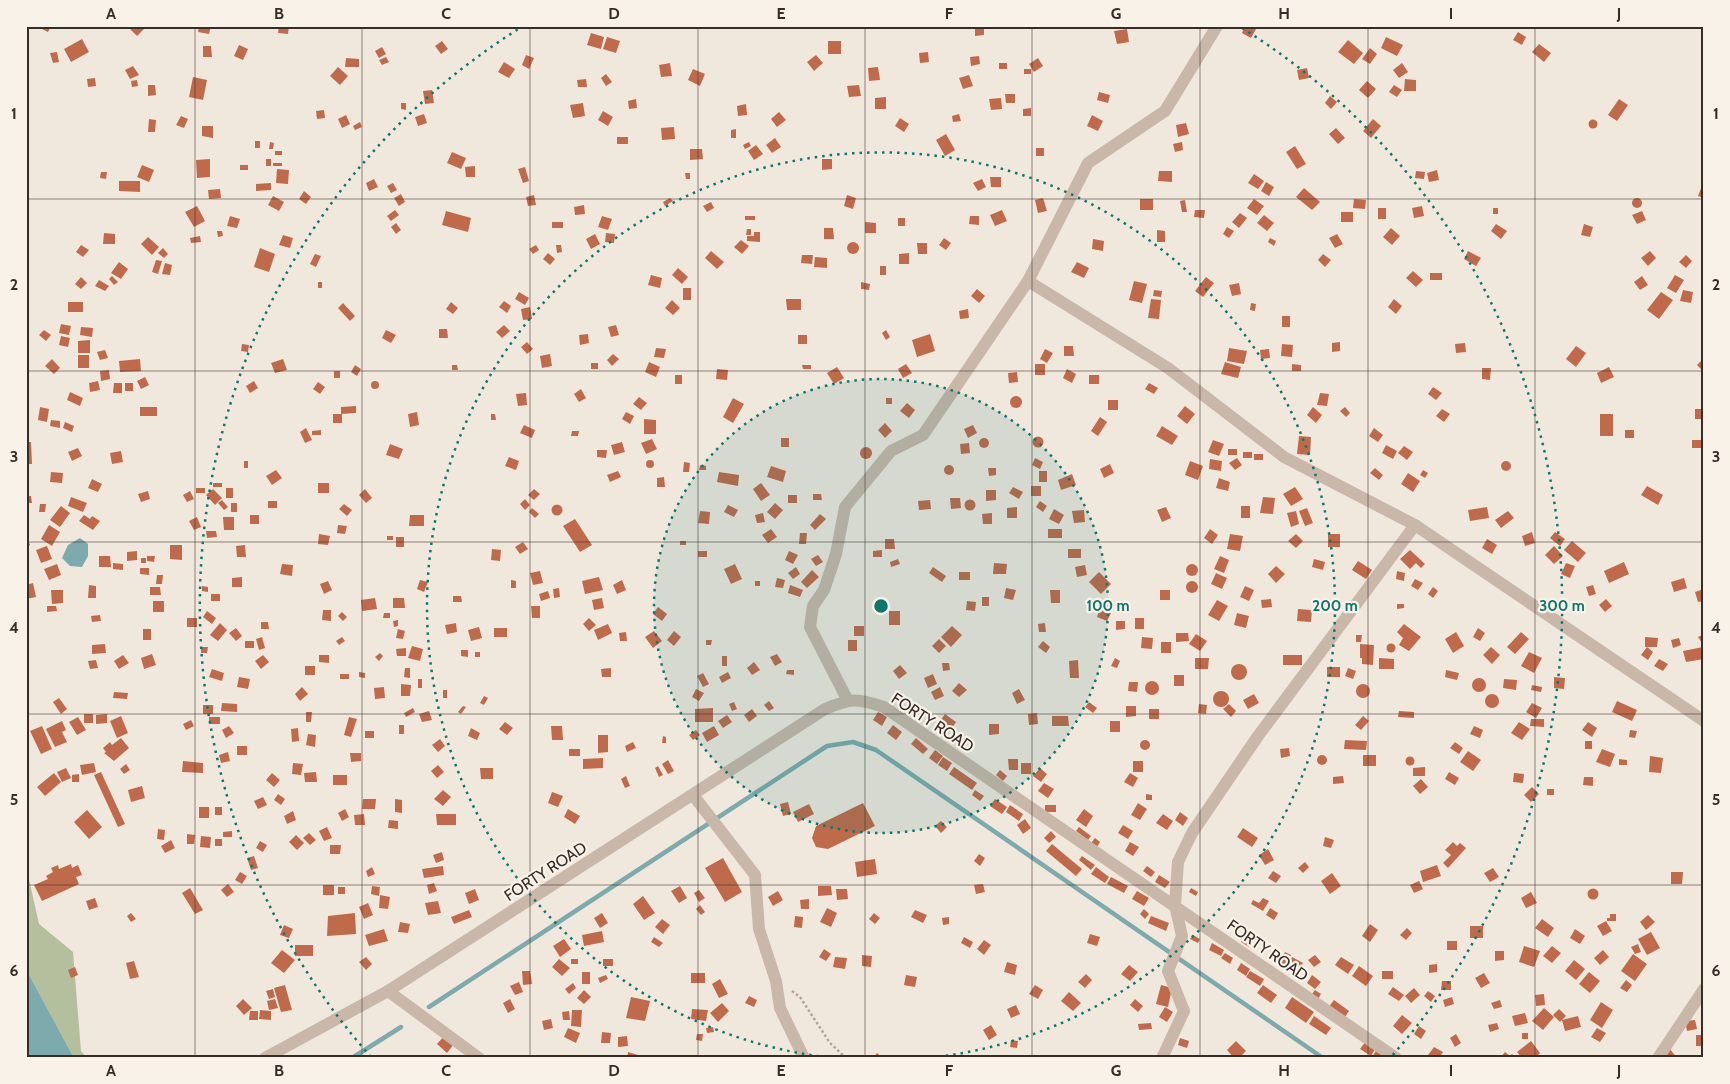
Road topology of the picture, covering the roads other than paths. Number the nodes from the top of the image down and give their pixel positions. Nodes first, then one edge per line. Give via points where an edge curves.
1 (1217, 26) edge
2 (1028, 281) junction
3 (1415, 526) junction
4 (847, 700) junction
5 (1704, 721) edge
6 (693, 795) junction
7 (1175, 905) junction
8 (1704, 989) edge
9 (388, 991) junction
10 (264, 1058) edge
11 (479, 1058) edge
12 (804, 1058) edge
13 (1162, 1058) edge
14 (1396, 1058) edge
15 (1658, 1058) edge

1 - 2 street via 1165,111 1088,163
2 - 3 street via 1168,368 1284,457
2 - 4 street via 923,435 891,451 845,507 836,554 824,590 813,606 810,627
3 - 5 street
3 - 7 street via 1258,736 1192,833 1178,862
4 - 6 street, FORTY ROAD via 825,709
4 - 7 street, FORTY ROAD via 866,701 884,707
6 - 9 street, FORTY ROAD
6 - 12 street via 756,875 760,929 776,981 780,1008
7 - 13 street via 1182,936 1168,971 1184,1011
7 - 14 street, FORTY ROAD
8 - 15 street
9 - 10 street, FORTY ROAD
9 - 11 street

